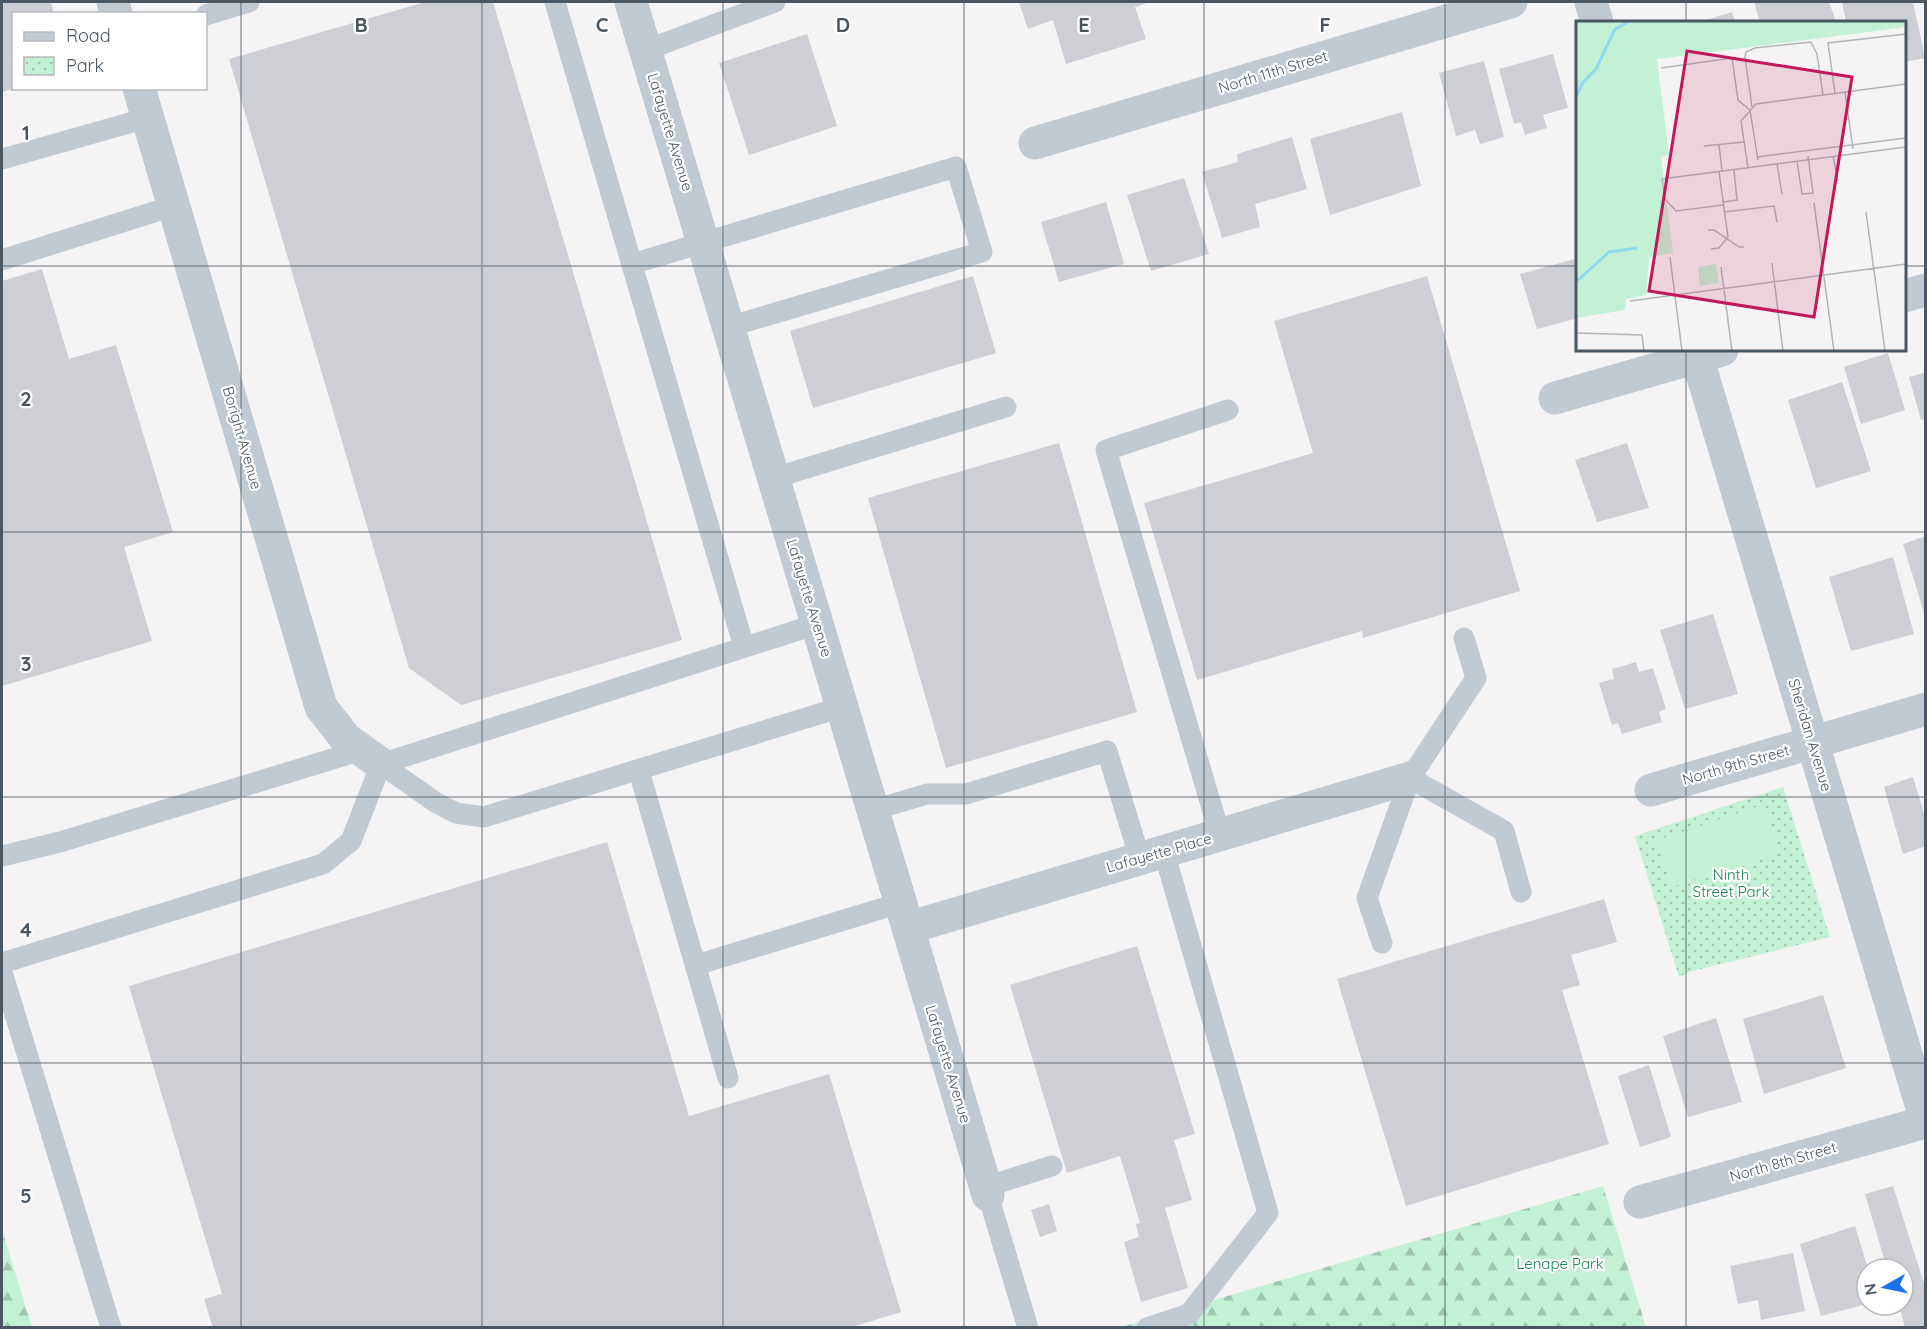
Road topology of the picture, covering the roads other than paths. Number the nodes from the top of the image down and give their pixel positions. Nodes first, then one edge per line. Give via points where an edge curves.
1 (249, 2) edge
2 (555, 2) edge
3 (631, 2) edge
4 (775, 2) edge
5 (1511, 2) edge
6 (1591, 2) edge
7 (207, 15) edge
8 (1597, 21) edge
9 (646, 50) junction
10 (143, 103) edge
11 (1035, 143) dead end
12 (2, 159) edge
13 (173, 206) junction
14 (703, 242) junction
15 (2, 260) edge
16 (632, 264) junction
17 (1926, 290) edge
18 (1906, 296) edge
19 (728, 327) junction
20 (1705, 352) edge
21 (1555, 398) dead end
22 (1006, 407) dead end
23 (1228, 410) dead end
24 (774, 478) junction
25 (817, 624) junction
26 (1464, 638) dead end
27 (744, 647) junction
28 (842, 707) junction
29 (1926, 709) edge
30 (1812, 743) junction
31 (371, 757) junction
32 (639, 771) junction
33 (1410, 778) junction
34 (1651, 790) dead end
35 (873, 810) junction
36 (1220, 835) junction
37 (1152, 855) junction
38 (2, 856) edge
39 (1521, 892) dead end
40 (904, 916) junction
41 (1382, 943) dead end
42 (2, 963) edge
43 (696, 965) junction
44 (2, 972) edge
45 (728, 1078) dead end
46 (1926, 1122) edge
47 (1052, 1166) dead end
48 (987, 1191) junction
49 (1640, 1202) dead end
50 (111, 1328) edge
51 (1028, 1328) edge
52 (1147, 1328) edge

1 - 7 lane
2 - 16 lane
3 - 9 street, Lafayette Avenue
4 - 9 lane
5 - 11 street, North 11th Street
6 - 8 street
9 - 14 street, Lafayette Avenue
10 - 12 lane
10 - 13 street, Boright Avenue
13 - 15 lane
13 - 31 street, Boright Avenue via 321,707 346,739
14 - 16 lane
14 - 19 street, Lafayette Avenue
14 - 19 lane via 956,167 982,252
16 - 27 lane
17 - 18 street
19 - 24 street, Lafayette Avenue
20 - 21 street
20 - 30 street, Sheridan Avenue
22 - 24 lane
23 - 36 lane via 1106,450
24 - 25 street, Lafayette Avenue
25 - 27 lane
25 - 28 street, Lafayette Avenue
26 - 33 lane via 1476,678
27 - 31 lane
28 - 32 lane
28 - 35 street, Lafayette Avenue
29 - 30 street, North 9th Street
30 - 34 street, North 9th Street
30 - 46 street, Sheridan Avenue
31 - 32 lane via 442,806 456,813 484,817
31 - 38 lane
31 - 42 lane via 351,841 323,864
32 - 43 lane
33 - 36 street, Lafayette Place
33 - 39 lane via 1504,831
33 - 41 lane via 1367,898
35 - 37 lane via 927,794 966,794 1107,751
35 - 40 street, Lafayette Avenue
36 - 37 street, Lafayette Place
37 - 40 street, Lafayette Place
37 - 52 lane via 1268,1213 1189,1314
40 - 43 lane
40 - 48 street, Lafayette Avenue
43 - 45 lane
44 - 50 lane
46 - 49 street, North 8th Street
47 - 48 lane
48 - 51 lane

